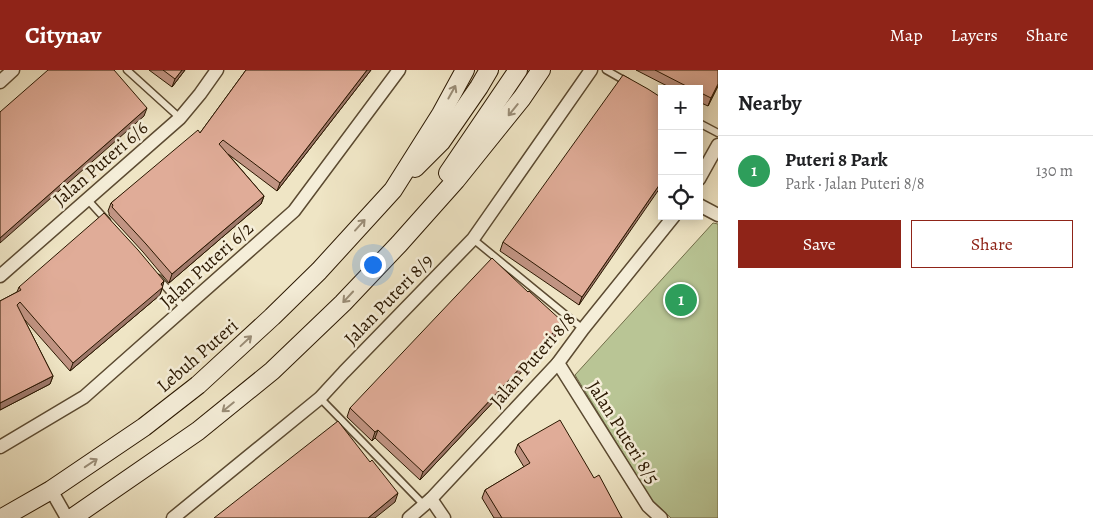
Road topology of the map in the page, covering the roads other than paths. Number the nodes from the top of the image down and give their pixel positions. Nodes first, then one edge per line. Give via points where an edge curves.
1 (13, 70) edge
2 (127, 70) edge
3 (217, 70) edge
4 (400, 70) edge
5 (465, 70) edge
6 (489, 70) edge
7 (518, 70) edge
8 (541, 70) edge
9 (591, 70) edge
10 (606, 70) edge
11 (0, 82) edge
12 (630, 83) edge
13 (180, 118) junction
14 (703, 124) edge
15 (718, 133) edge
16 (718, 145) edge
17 (701, 175) edge
18 (393, 190) junction
19 (87, 199) junction
20 (703, 207) edge
21 (718, 215) edge
22 (671, 220) edge
23 (113, 227) edge
24 (473, 239) junction
25 (399, 244) junction
26 (152, 271) edge
27 (0, 276) edge
28 (184, 308) junction
29 (583, 329) junction
30 (558, 363) junction
31 (320, 398) junction
32 (0, 447) edge
33 (50, 490) junction
34 (427, 502) junction
35 (2, 518) edge
36 (67, 518) edge
37 (72, 518) edge
38 (173, 518) edge
39 (409, 518) edge
40 (444, 518) edge
41 (661, 518) edge

1 - 11 street
2 - 13 lane
3 - 13 street, Jalan Puteri 6/6
4 - 28 street, Jalan Puteri 6/2 via 294,210
18 -> 5 main road, Lebuh Puteri
6 - 18 main road, Lebuh Puteri via 441,142
7 - 25 main road
8 -> 25 main road via 456,180
9 - 24 street, Jalan Puteri 8/9
10 - 12 lane
13 - 19 street, Jalan Puteri 6/6
14 - 15 lane
16 - 17 street
33 -> 18 main road, Lebuh Puteri via 144,427 198,385 272,317
19 - 23 lane
19 - 27 street, Jalan Puteri 6/6
20 - 21 street
22 - 29 street, Jalan Puteri 8/8
24 - 29 lane
24 - 31 street, Jalan Puteri 8/9
25 -> 37 main road via 272,371 198,431
26 - 28 lane
28 - 32 street, Jalan Puteri 6/2 via 84,397
29 - 30 street, Jalan Puteri 8/8
30 - 34 street, Jalan Puteri 8/8
30 - 41 street, Jalan Puteri 8/5 via 648,506
31 - 34 lane
31 - 38 street, Jalan Puteri 8/9
33 - 35 main road, Lebuh Puteri
33 - 36 street
34 - 39 street, Jalan Puteri 8/8
34 - 40 street

